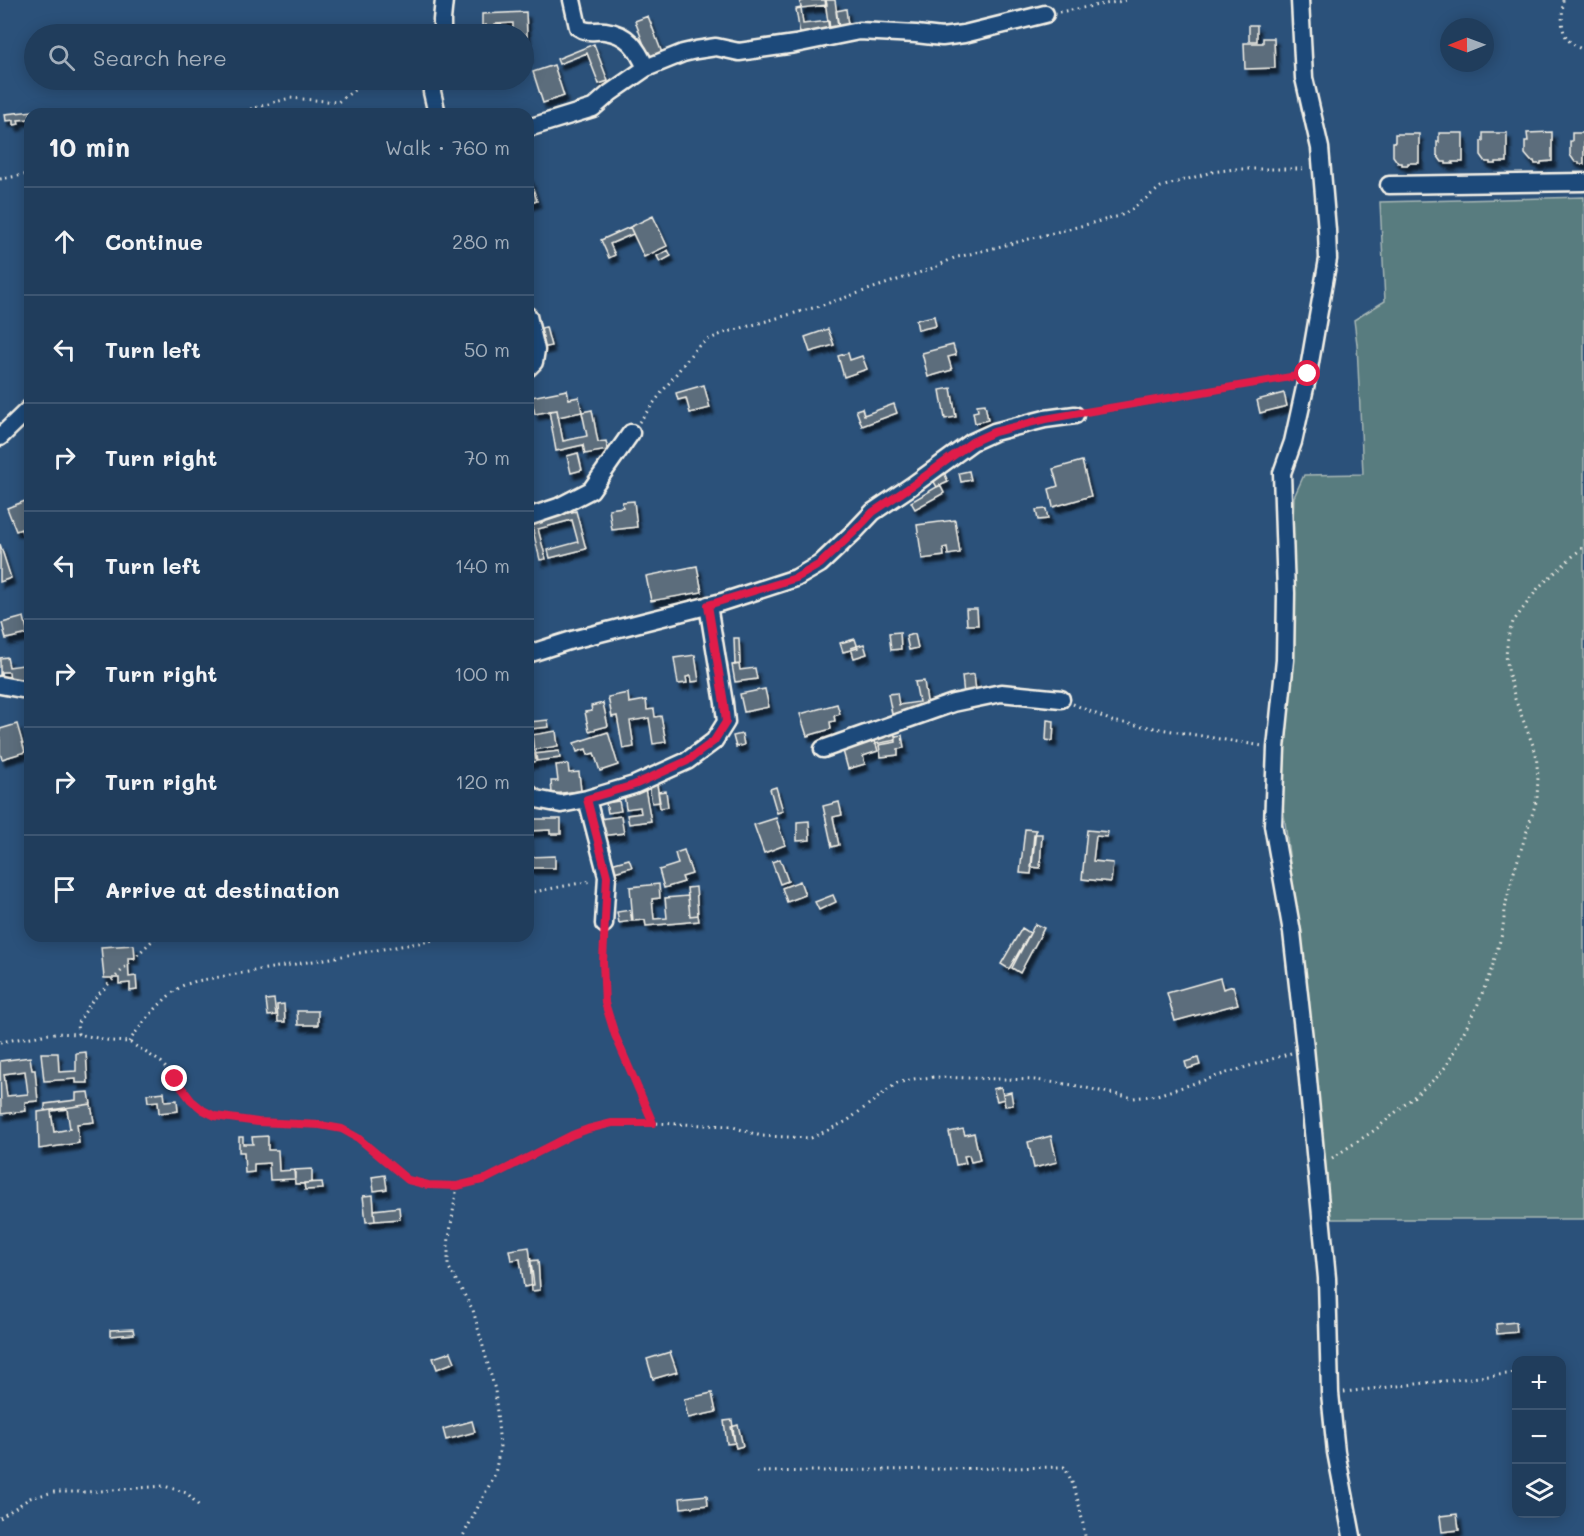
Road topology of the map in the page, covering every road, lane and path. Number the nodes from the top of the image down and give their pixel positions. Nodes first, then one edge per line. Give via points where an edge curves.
1 (444, 0) edge
2 (572, 0) edge
3 (1128, 0) edge
4 (1300, 0) edge
5 (1563, 0) edge
6 (1045, 14) joint
7 (442, 24) edge
8 (1584, 50) edge
9 (646, 68) junction
10 (354, 90) edge
11 (432, 90) edge
12 (254, 108) edge
13 (436, 108) edge
14 (534, 126) edge
15 (1322, 169) junction
16 (24, 175) edge
17 (0, 179) edge
18 (1584, 182) edge
19 (1389, 185) dead end
20 (534, 341) edge
21 (534, 362) edge
22 (1308, 374) junction
23 (24, 414) edge
24 (1075, 415) joint
25 (631, 433) joint
26 (0, 437) edge
27 (534, 515) edge
28 (1584, 546) edge
29 (708, 605) junction
30 (534, 652) edge
31 (0, 685) edge
32 (24, 688) edge
33 (1061, 699) joint
34 (1276, 748) junction
35 (823, 749) dead end
36 (534, 797) edge
37 (587, 799) junction
38 (607, 876) junction
39 (534, 892) edge
40 (604, 924) joint
41 (151, 942) edge
42 (424, 942) edge
43 (78, 1034) junction
44 (0, 1042) edge
45 (129, 1042) junction
46 (1305, 1048) junction
47 (653, 1123) junction
48 (1316, 1163) junction
49 (457, 1186) junction
50 (1512, 1373) edge
51 (1330, 1393) junction
52 (757, 1472) dead end
53 (201, 1508) dead end
54 (0, 1518) edge
55 (464, 1536) edge
56 (1085, 1536) edge
57 (1352, 1536) edge

1 - 7 street
2 - 9 street via 578,27 585,32 623,35
3 - 6 path
4 - 15 street via 1304,78
5 - 8 path via 1562,29 1569,43
6 - 9 street via 942,38 859,31 739,52 716,47 683,53
9 - 14 street via 593,108
10 - 12 path via 338,102 290,98
11 - 13 street
15 - 22 street via 1328,259
15 - 25 path via 1212,172 1161,187 1120,216 954,258 831,302 724,333 696,348
16 - 17 path
18 - 19 street
20 - 21 street
22 - 24 path
22 - 34 street via 1282,472 1285,660
23 - 26 street
24 - 29 street via 994,432 972,442 873,512 820,564 796,578
25 - 27 street via 591,490
28 - 48 path via 1539,587 1513,622 1508,637 1509,675 1536,753 1537,799 1514,872 1499,945 1478,1004 1437,1077 1375,1130
29 - 30 street
29 - 37 street via 726,722 714,741 687,761 634,785
31 - 32 street
33 - 34 path via 1113,721
33 - 35 street via 1001,693 953,703
34 - 46 street via 1273,825 1292,932
36 - 37 street via 561,804
37 - 38 street
38 - 39 path
38 - 40 street
40 - 47 path via 605,1003
41 - 43 path via 92,1001 77,1024
42 - 45 path via 196,981 171,995
43 - 44 path
43 - 45 path
45 - 49 path via 161,1062 191,1100 215,1116 342,1129 408,1180
46 - 47 path via 1157,1095 1134,1098 1035,1080 914,1079 897,1083 847,1121 811,1138 761,1136 730,1126
46 - 48 street
47 - 49 path via 612,1123 588,1129 486,1179
48 - 51 street via 1327,1278
49 - 55 path via 448,1266 473,1310 495,1390 500,1447 495,1474
50 - 51 path
51 - 57 street via 1335,1452
52 - 56 path via 1064,1467 1080,1506
53 - 54 path via 187,1493 164,1486 54,1492 30,1498

